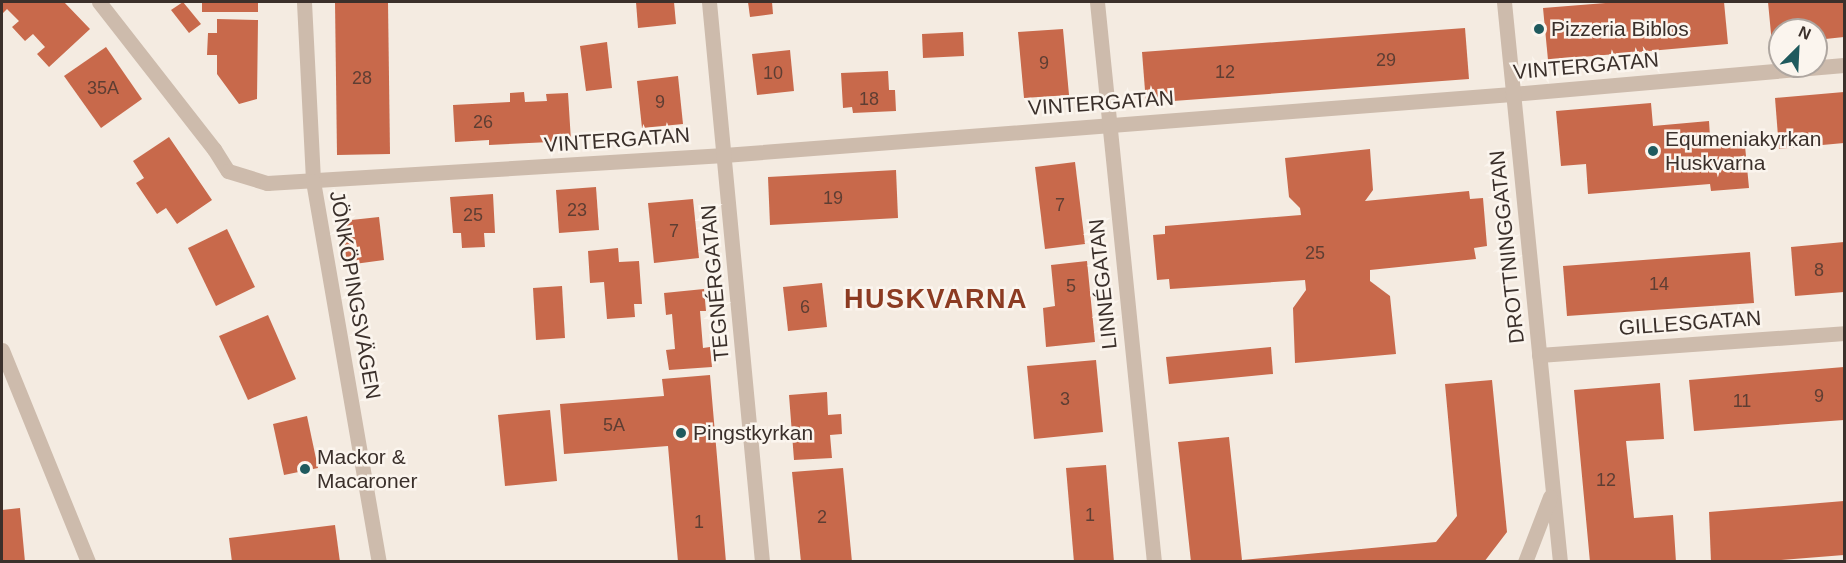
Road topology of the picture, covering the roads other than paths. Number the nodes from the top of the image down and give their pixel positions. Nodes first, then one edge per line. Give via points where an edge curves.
1 (99, 2) edge
2 (304, 2) edge
3 (709, 2) edge
4 (1097, 2) edge
5 (1504, 2) edge
6 (1845, 65) edge
7 (1512, 94) junction
8 (1108, 124) junction
9 (724, 155) junction
10 (313, 181) junction
11 (1845, 333) edge
12 (2, 350) edge
13 (1539, 355) junction
14 (1553, 488) junction
15 (375, 534) junction
16 (88, 561) edge
17 (373, 561) edge
18 (379, 561) edge
19 (762, 561) edge
20 (1154, 561) edge
21 (1525, 561) edge
22 (1560, 561) edge

1 - 10 street, JÖNKÖPINGSVÄGEN via 228,171 267,183
2 - 10 street
3 - 9 street, TEGNÉRGATAN
4 - 8 street, LINNÉGATAN
5 - 7 street, DROTTNINGGATAN
6 - 7 street, VINTERGATAN
7 - 8 street, VINTERGATAN
7 - 13 street, DROTTNINGGATAN
8 - 9 street, VINTERGATAN
8 - 20 street, LINNÉGATAN
9 - 10 street, VINTERGATAN
9 - 19 street, TEGNÉRGATAN
10 - 15 street, JÖNKÖPINGSVÄGEN
11 - 13 street, GILLESGATAN
12 - 16 street
13 - 14 street, DROTTNINGGATAN
14 - 21 street, DROTTNINGGATAN
14 - 22 street, DROTTNINGGATAN
15 - 17 street, JÖNKÖPINGSVÄGEN
15 - 18 street, JÖNKÖPINGSVÄGEN

